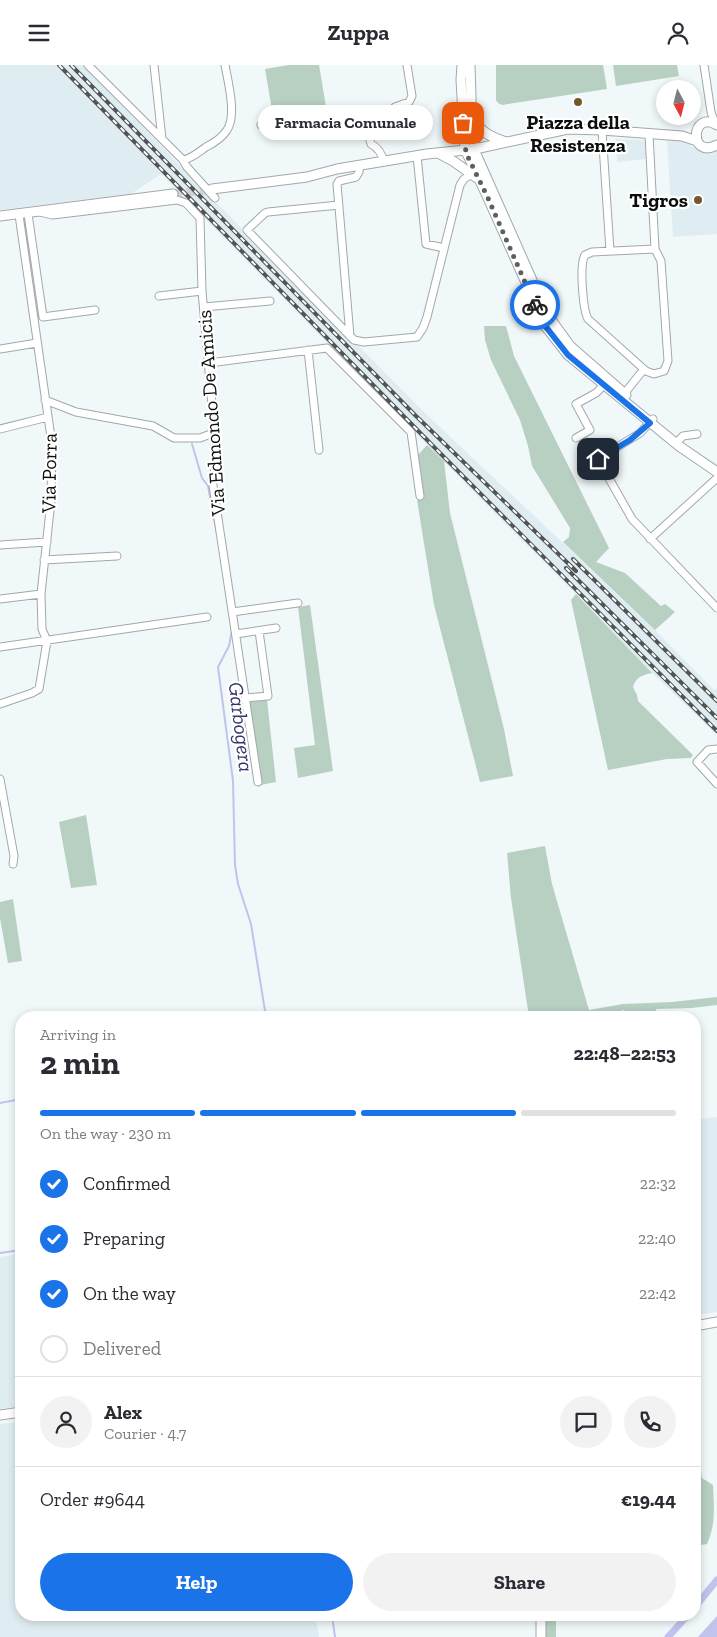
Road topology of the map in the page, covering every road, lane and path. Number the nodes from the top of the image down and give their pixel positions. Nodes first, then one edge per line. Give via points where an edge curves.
1 (88, 65) edge
2 (154, 65) edge
3 (225, 65) edge
4 (407, 65) edge
5 (462, 65) edge
6 (470, 65) edge
7 (704, 65) edge
8 (709, 101) junction
9 (471, 114) junction
10 (704, 123) junction
11 (716, 124) edge
12 (261, 125) dead end
13 (367, 130) junction
14 (602, 130) junction
15 (697, 130) junction
16 (651, 134) junction
17 (162, 139) junction
18 (697, 141) junction
19 (508, 142) junction
20 (717, 145) edge
21 (465, 149) junction
22 (475, 149) junction
23 (438, 153) junction
24 (417, 155) junction
25 (183, 160) junction
26 (384, 162) junction
27 (359, 166) junction
28 (475, 176) junction
29 (213, 193) joint
30 (176, 197) joint
31 (339, 205) junction
32 (24, 214) junction
33 (0, 216) edge
34 (444, 248) junction
35 (655, 249) junction
36 (610, 251) junction
37 (202, 291) junction
38 (159, 296) dead end
39 (270, 301) dead end
40 (204, 307) junction
41 (95, 310) dead end
42 (350, 336) junction
43 (38, 343) junction
44 (0, 349) edge
45 (308, 351) junction
46 (209, 363) junction
47 (644, 369) junction
48 (606, 382) junction
49 (624, 394) junction
50 (45, 400) junction
51 (48, 417) junction
52 (652, 421) junction
53 (0, 429) edge
54 (216, 432) junction
55 (696, 434) dead end
56 (576, 438) dead end
57 (679, 440) junction
58 (319, 450) dead end
59 (717, 466) edge
60 (717, 472) edge
61 (717, 479) edge
62 (420, 496) dead end
63 (650, 539) junction
64 (47, 542) junction
65 (0, 545) edge
66 (117, 556) dead end
67 (44, 560) junction
68 (41, 594) junction
69 (0, 599) edge
70 (298, 603) dead end
71 (717, 608) edge
72 (232, 612) junction
73 (207, 617) dead end
74 (276, 628) dead end
75 (259, 631) junction
76 (236, 634) junction
77 (47, 641) junction
78 (0, 647) edge
79 (246, 699) junction
80 (0, 704) edge
81 (717, 749) edge
82 (0, 779) edge
83 (258, 782) dead end
84 (717, 784) edge
85 (13, 864) dead end
86 (701, 1322) edge
87 (717, 1322) edge
88 (701, 1325) edge
89 (15, 1413) edge
90 (0, 1415) edge
91 (541, 1621) edge
92 (541, 1637) edge

1 - 17 street
2 - 17 street
3 - 25 street via 231,100 229,128 214,143
4 - 13 street via 412,96 409,102 395,107 385,119
5 - 21 street
6 - 9 street
7 - 8 street
8 - 10 street
8 - 11 street
9 - 19 street via 482,131
9 - 22 street
10 - 11 street
10 - 15 street
12 - 13 street via 290,114 311,111 335,113 346,117 351,128
13 - 26 street via 371,144 377,148
14 - 16 street
14 - 19 street via 561,130
14 - 36 street
15 - 16 street
15 - 18 street
16 - 18 street via 682,136
16 - 35 street
17 - 25 street
18 - 20 street via 708,148
19 - 22 street
21 - 22 street
21 - 23 street
21 - 28 street
22 - 48 street via 552,321 570,346
23 - 24 street
23 - 28 street
24 - 26 street
24 - 34 street via 426,244
25 - 29 street
26 - 27 street
27 - 29 street
27 - 31 street via 356,177 338,182
28 - 34 street via 461,182
28 - 48 street via 546,327 568,355
30 - 32 street
30 - 37 street, Via Edmondo De Amicis via 201,220
31 - 42 street
31 - 42 street via 268,212 247,230
32 - 33 street
32 - 41 street via 43,317
32 - 43 street, Via Porra
34 - 42 street via 424,328 417,337 364,343
35 - 36 street
35 - 47 street via 660,261 668,361 660,373 650,374
36 - 47 street via 588,253 582,259 584,311 592,323
37 - 38 street
37 - 40 street, Via Edmondo De Amicis
39 - 40 street
40 - 46 street, Via Edmondo De Amicis
43 - 44 street
43 - 50 street, Via Porra
45 - 46 street
45 - 58 street
45 - 62 street via 327,348 411,432
46 - 54 street, Via Edmondo De Amicis
47 - 49 street
48 - 49 street
48 - 52 street
48 - 56 street via 596,393 576,405 590,430
49 - 52 street
50 - 51 street, Via Porra
50 - 54 street via 76,412 153,426 174,438 200,438
51 - 53 street
51 - 64 street, Via Porra via 53,465
52 - 57 street
52 - 60 street via 679,446
52 - 63 street via 630,440 598,459 632,519
54 - 72 street, Via Edmondo De Amicis via 217,463 212,479
55 - 57 street via 683,435
57 - 59 street
61 - 63 street
63 - 71 street
64 - 65 street
64 - 67 street, Via Porra
66 - 67 street
67 - 68 street, Via Porra
68 - 69 street
68 - 77 street, Via Porra via 42,629
70 - 72 street
72 - 76 street, Via Edmondo De Amicis
73 - 77 street
74 - 75 street
75 - 76 street
75 - 79 street via 268,696
76 - 79 street, Via Edmondo De Amicis
77 - 78 street
77 - 80 street, Via Porra via 39,689
79 - 83 street, Via Edmondo De Amicis
81 - 84 street via 708,750 697,762
82 - 85 street
86 - 87 street
87 - 88 street
89 - 90 street
91 - 92 street

